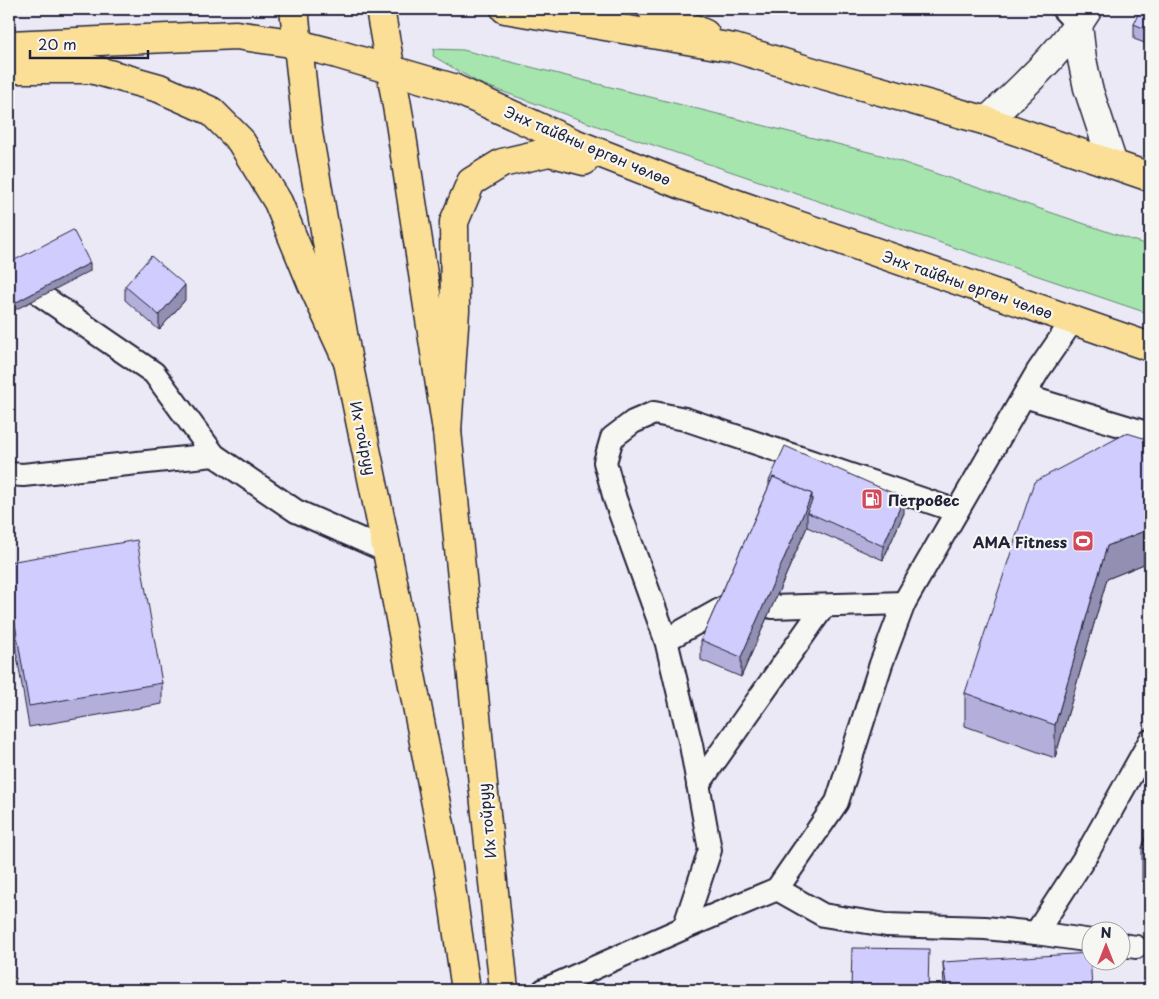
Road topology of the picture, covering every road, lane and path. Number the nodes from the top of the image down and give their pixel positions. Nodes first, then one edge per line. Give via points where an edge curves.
1 (294, 9) edge
2 (380, 9) edge
3 (505, 9) edge
4 (652, 9) edge
5 (1076, 14) edge
6 (298, 44) junction
7 (9, 46) edge
8 (734, 48) junction
9 (9, 68) edge
10 (390, 70) junction
11 (987, 121) junction
12 (1113, 164) junction
13 (1150, 177) edge
14 (682, 184) junction
15 (42, 296) edge
16 (1072, 320) junction
17 (1150, 347) edge
18 (348, 362) junction
19 (1024, 396) junction
20 (447, 431) junction
21 (1150, 434) edge
22 (214, 454) junction
23 (9, 474) edge
24 (957, 511) junction
25 (387, 551) junction
26 (904, 603) junction
27 (824, 606) junction
28 (725, 607) edge
29 (772, 607) edge
30 (666, 640) junction
31 (1150, 741) edge
32 (698, 785) junction
33 (777, 889) junction
34 (684, 928) junction
35 (1036, 933) junction
36 (1082, 940) edge
37 (503, 982) edge
38 (466, 990) edge
39 (544, 990) edge

1 - 6 main road, Их тойруу
2 - 10 main road
3 - 8 main road
4 - 8 main road
5 - 11 street via 1038,72
5 - 12 street via 1088,88
6 - 7 main road, Энх тайвны өргөн чөлөө via 236,35
6 - 10 main road, Энх тайвны өргөн чөлөө
6 - 18 main road, Их тойруу via 307,127
8 - 11 main road
9 - 18 main road via 91,70 159,88 211,111 240,140 278,202
10 - 14 main road, Энх тайвны өргөн чөлөө via 453,88 574,143
10 - 20 main road
11 - 12 main road
12 - 13 main road
14 - 16 main road, Энх тайвны өргөн чөлөө
14 - 20 main road via 549,152 502,163 471,182 454,222 455,310
15 - 22 lane via 154,373
16 - 17 main road, Энх тайвны өргөн чөлөө
16 - 19 lane
18 - 25 main road, Их тойруу
19 - 21 lane
19 - 24 lane
20 - 37 main road, Их тойруу
22 - 23 lane
22 - 25 lane via 296,511
24 - 26 lane
24 - 30 lane via 685,419 654,413 633,422 612,438 605,462 615,499
25 - 38 main road, Их тойруу via 448,866
26 - 27 lane
26 - 33 lane via 880,664 838,802
27 - 29 lane
27 - 32 lane
28 - 30 lane
30 - 32 lane
31 - 35 lane via 1085,857
32 - 34 lane via 710,850
33 - 34 lane
33 - 35 lane via 823,915 886,925
34 - 39 lane
35 - 36 lane

